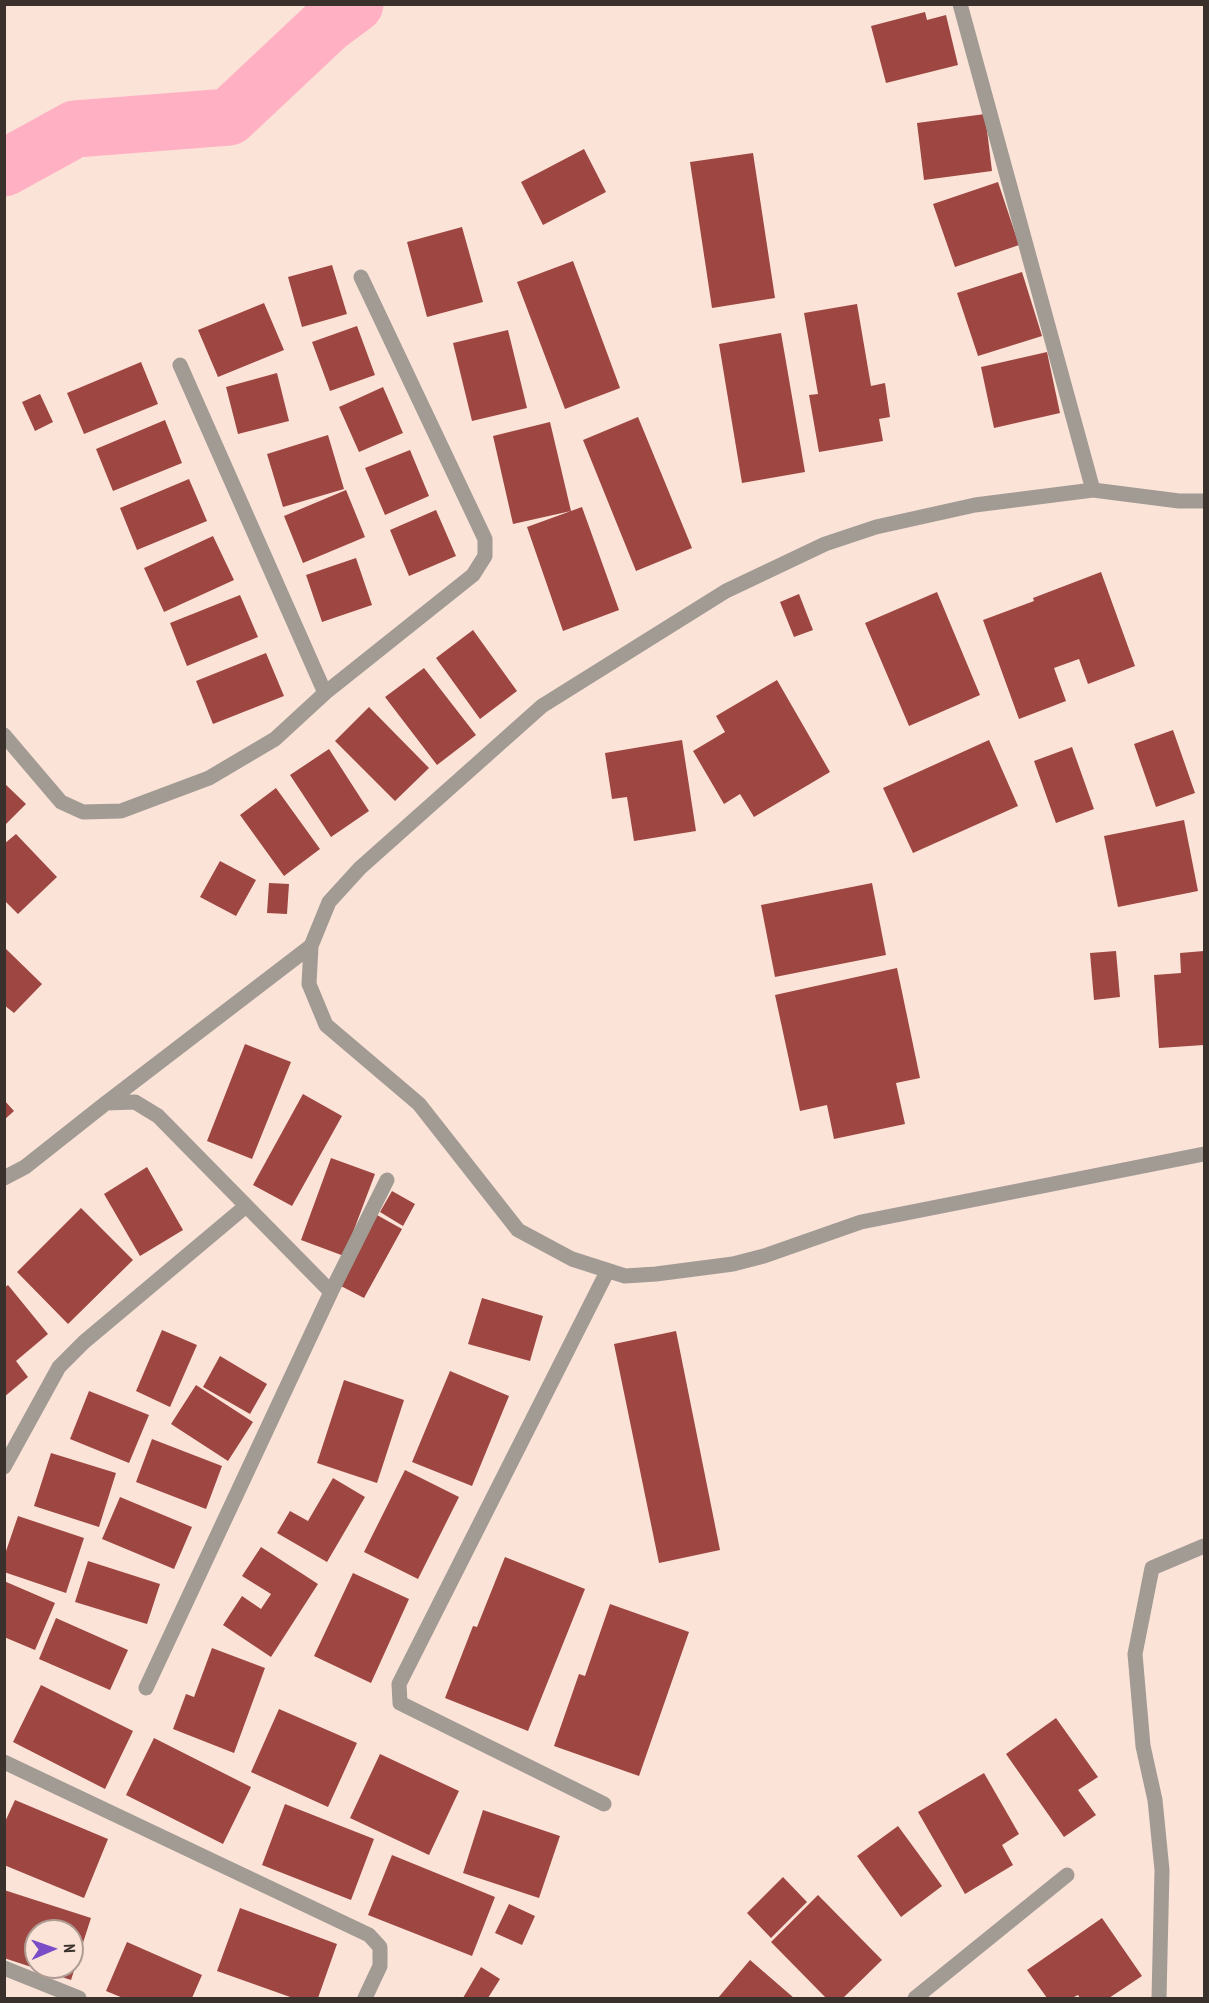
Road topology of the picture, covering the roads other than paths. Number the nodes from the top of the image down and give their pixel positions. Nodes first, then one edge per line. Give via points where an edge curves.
1 (960, 4) edge
2 (361, 277) dead end
3 (180, 365) dead end
4 (1093, 490) junction
5 (1204, 501) edge
6 (325, 693) junction
7 (4, 735) edge
8 (311, 946) junction
9 (106, 1102) junction
10 (1204, 1155) edge
11 (4, 1179) edge
12 (387, 1180) dead end
13 (246, 1206) junction
14 (607, 1272) junction
15 (331, 1292) junction
16 (4, 1467) edge
17 (1204, 1546) edge
18 (146, 1688) dead end
19 (4, 1762) edge
20 (604, 1804) dead end
21 (1067, 1875) dead end
22 (4, 1968) edge
23 (79, 1998) edge
24 (365, 1998) edge
25 (915, 1998) edge
26 (1159, 1998) edge

1 - 4 street
2 - 6 street via 485,539 485,556 473,575
3 - 6 street
4 - 5 street
4 - 8 street via 975,506 876,527 825,544 726,591 542,706 360,868 329,902
6 - 7 street via 274,740 209,778 121,811 83,812 61,802
8 - 9 street
8 - 14 street via 309,984 326,1025 419,1104 518,1230 572,1259
9 - 11 street via 25,1167
9 - 13 street via 135,1102 158,1116
10 - 14 street via 861,1222 733,1264 625,1276
12 - 15 street
13 - 15 street
13 - 16 street via 59,1367
14 - 20 street via 399,1684 400,1703
15 - 18 street
17 - 26 street via 1152,1568 1135,1654 1143,1746 1155,1800 1162,1870
19 - 24 street via 369,1935 380,1947 380,1966
21 - 25 street
22 - 23 street

